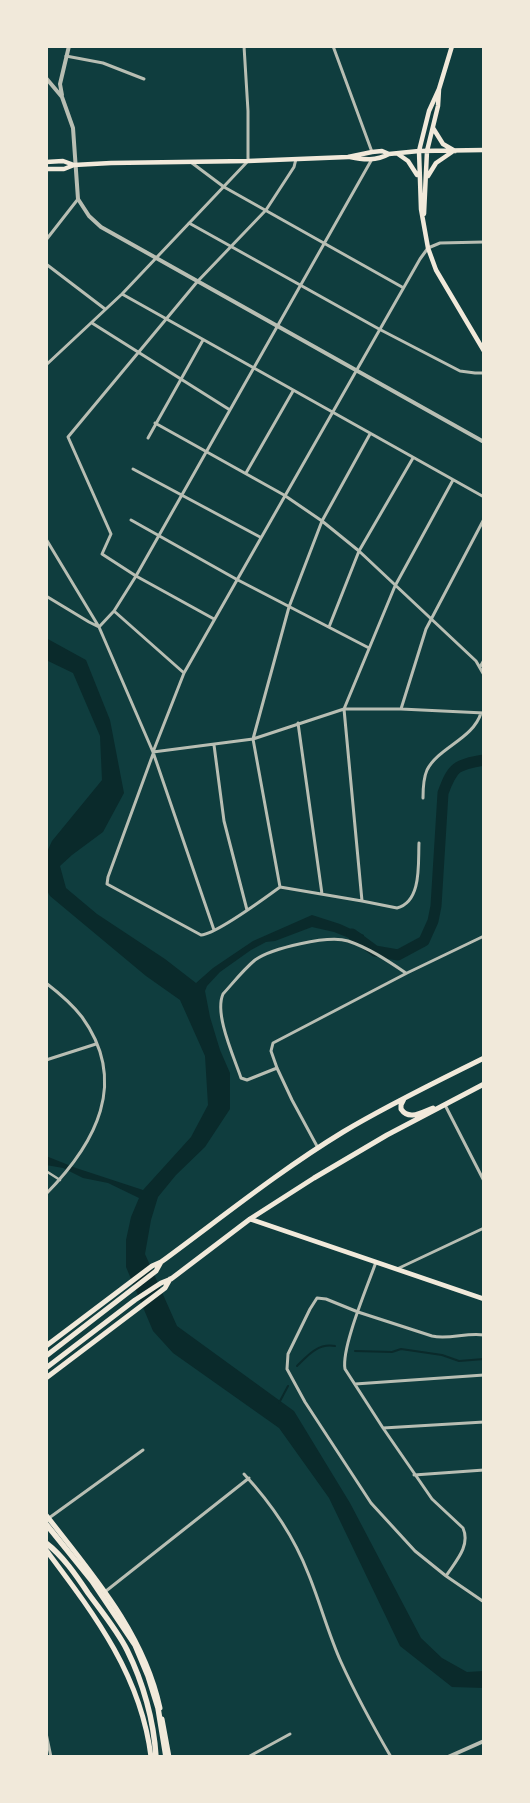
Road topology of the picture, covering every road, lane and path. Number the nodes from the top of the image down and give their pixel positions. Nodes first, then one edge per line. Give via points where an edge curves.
1 (68, 46) edge
2 (244, 46) edge
3 (333, 46) edge
4 (452, 46) edge
5 (65, 56) junction
6 (46, 78) edge
7 (144, 79) dead end
8 (440, 89) junction
9 (62, 97) junction
10 (433, 124) junction
11 (484, 150) edge
12 (418, 151) junction
13 (427, 151) junction
14 (456, 151) junction
15 (372, 152) junction
16 (389, 154) junction
17 (348, 157) junction
18 (296, 159) junction
19 (372, 159) junction
20 (190, 161) junction
21 (248, 161) junction
22 (46, 162) edge
23 (74, 165) junction
24 (46, 169) edge
25 (419, 179) junction
26 (426, 180) junction
27 (224, 187) junction
28 (78, 200) junction
29 (266, 210) junction
30 (424, 217) junction
31 (189, 224) junction
32 (46, 240) edge
33 (484, 242) edge
34 (324, 243) junction
35 (231, 247) junction
36 (428, 248) junction
37 (156, 259) junction
38 (46, 264) edge
39 (197, 282) junction
40 (300, 285) junction
41 (402, 287) junction
42 (122, 294) junction
43 (105, 309) junction
44 (166, 320) junction
45 (92, 323) junction
46 (277, 326) junction
47 (379, 330) junction
48 (203, 340) junction
49 (484, 351) edge
50 (138, 353) junction
51 (46, 365) edge
52 (253, 368) junction
53 (355, 370) junction
54 (484, 373) edge
55 (180, 380) junction
56 (293, 391) junction
57 (230, 410) junction
58 (331, 412) junction
59 (155, 423) junction
60 (370, 434) junction
61 (148, 438) dead end
62 (484, 442) edge
63 (206, 451) junction
64 (413, 458) junction
65 (133, 469) dead end
66 (246, 474) junction
67 (453, 480) junction
68 (181, 495) junction
69 (284, 495) junction
70 (484, 497) edge
71 (484, 519) edge
72 (131, 520) dead end
73 (322, 521) junction
74 (158, 535) junction
75 (260, 537) junction
76 (46, 539) edge
77 (359, 551) junction
78 (136, 576) junction
79 (236, 579) junction
80 (395, 586) junction
81 (46, 596) edge
82 (289, 607) junction
83 (114, 611) junction
84 (214, 619) junction
85 (432, 619) junction
86 (99, 627) junction
87 (329, 627) junction
88 (369, 648) junction
89 (484, 660) edge
90 (480, 667) junction
91 (184, 673) junction
92 (484, 676) edge
93 (344, 709) junction
94 (401, 709) junction
95 (482, 713) edge
96 (298, 724) junction
97 (253, 739) junction
98 (214, 745) junction
99 (153, 753) junction
100 (423, 798) dead end
101 (419, 843) dead end
102 (280, 887) junction
103 (322, 894) junction
104 (362, 901) junction
105 (246, 910) junction
106 (214, 930) junction
107 (484, 936) edge
108 (407, 973) junction
109 (46, 983) edge
110 (96, 1044) junction
111 (484, 1058) edge
112 (46, 1060) edge
113 (277, 1068) junction
114 (484, 1084) edge
115 (405, 1098) junction
116 (453, 1101) junction
117 (445, 1105) junction
118 (318, 1148) junction
119 (46, 1172) edge
120 (60, 1180) junction
121 (484, 1181) edge
122 (46, 1194) edge
123 (250, 1219) junction
124 (484, 1228) edge
125 (161, 1262) junction
126 (376, 1262) junction
127 (397, 1269) junction
128 (170, 1278) junction
129 (484, 1299) edge
130 (358, 1312) junction
131 (484, 1335) edge
132 (46, 1346) edge
133 (46, 1356) edge
134 (46, 1368) edge
135 (484, 1375) edge
136 (46, 1378) edge
137 (354, 1384) junction
138 (484, 1422) edge
139 (383, 1428) junction
140 (143, 1450) dead end
141 (484, 1470) edge
142 (244, 1474) dead end
143 (414, 1475) junction
144 (249, 1478) junction
145 (47, 1521) edge
146 (46, 1544) edge
147 (46, 1550) edge
148 (446, 1576) junction
149 (86, 1584) junction
150 (106, 1592) junction
151 (484, 1602) edge
152 (46, 1733) edge
153 (290, 1734) dead end
154 (484, 1741) edge
155 (457, 1755) edge
156 (51, 1757) edge
157 (153, 1757) edge
158 (166, 1757) edge
159 (248, 1757) edge
160 (391, 1757) edge
161 (448, 1757) edge

1 - 5 street
2 - 21 street
3 - 15 street
4 - 8 main road
5 - 7 street via 103,63
5 - 9 street via 60,84
6 - 9 street
8 - 10 main road
8 - 12 main road via 429,111
9 - 23 street via 73,128
10 - 13 main road
10 - 14 main road via 441,142
11 - 14 main road
12 - 13 main road
12 - 16 main road
12 - 25 main road
13 - 14 main road
13 - 26 main road
14 - 26 main road via 436,163
15 - 16 main road
15 - 17 main road
16 - 19 main road
16 - 25 main road via 406,158
17 - 18 main road
17 - 19 main road
18 - 21 main road
18 - 29 street
19 - 34 street
20 - 21 main road
20 - 23 main road
20 - 27 street
21 - 27 street
22 - 23 main road via 62,161
23 - 24 main road via 64,169
23 - 28 street
25 - 30 main road via 419,199
26 - 30 main road
27 - 29 street
27 - 31 street
28 - 32 street
28 - 37 street via 101,227
29 - 34 street
29 - 35 street
30 - 36 main road
31 - 35 street
31 - 37 street
33 - 36 street via 440,243
34 - 40 street
34 - 41 street
35 - 39 street
35 - 40 street
36 - 41 street
36 - 49 main road via 440,280
37 - 39 street
37 - 42 street
38 - 43 street
39 - 44 street
39 - 46 street
40 - 46 street
40 - 47 street
41 - 47 street
42 - 43 street
42 - 44 street
43 - 45 street
44 - 48 street
44 - 50 street
45 - 50 street
45 - 51 street
46 - 52 street
46 - 53 street
47 - 53 street
47 - 54 street via 460,371
48 - 52 street
48 - 55 street
50 - 55 street
50 - 78 street via 68,439 111,534 102,554
52 - 56 street
52 - 57 street
53 - 58 street
53 - 62 street
55 - 57 street
55 - 59 street
56 - 58 street
56 - 66 street
57 - 63 street
58 - 60 street
58 - 69 street
59 - 61 street
59 - 63 street
60 - 64 street
60 - 73 street
63 - 66 street
63 - 68 street
64 - 67 street
64 - 77 street
65 - 68 street
66 - 69 street
67 - 70 street
67 - 80 street
68 - 74 street
68 - 75 street
69 - 73 street
69 - 75 street
71 - 85 street
72 - 74 street
73 - 77 street
73 - 82 street
74 - 78 street
74 - 79 street
75 - 79 street
76 - 86 street
77 - 80 street
77 - 87 street
78 - 83 street
78 - 84 street
79 - 82 street
79 - 84 street
80 - 85 street
80 - 88 street
81 - 86 street
82 - 87 street
82 - 97 street
83 - 86 street
83 - 91 street
84 - 91 street
85 - 90 street
85 - 94 street
86 - 99 street
87 - 88 street
88 - 93 street
89 - 90 street
90 - 92 street
91 - 99 street
93 - 94 street
93 - 96 street
93 - 104 street
94 - 95 street
95 - 100 street via 474,726 434,760 424,778
96 - 97 street
96 - 103 street
97 - 98 street
97 - 102 street
98 - 99 street
98 - 105 street via 224,821
99 - 106 street
99 - 106 street via 107,884 201,935
101 - 104 street via 415,891 407,904 397,908
102 - 103 street
102 - 105 street
103 - 104 street
105 - 106 street
107 - 108 street
108 - 113 street via 276,1040 271,1051
108 - 113 street via 370,950 339,939 323,939 283,949 255,961 223,994 222,1017 241,1078 247,1080
109 - 110 street via 69,1002
110 - 112 street
110 - 120 street via 105,1075 101,1113
111 - 115 main road
113 - 118 street
114 - 116 main road
115 - 116 main road via 401,1109 413,1116
115 - 118 main road
116 - 117 main road
117 - 121 street
117 - 123 main road via 330,1168
118 - 125 main road
119 - 120 street
120 - 122 street
123 - 126 main road
123 - 128 main road
124 - 127 street
125 - 132 main road
125 - 133 main road via 156,1271
126 - 127 main road
126 - 130 street
127 - 129 main road
128 - 134 main road
128 - 136 main road via 165,1288
130 - 131 street via 439,1338
130 - 137 street via 343,1362
130 - 148 street via 317,1298 288,1354 287,1369 371,1503 414,1551
135 - 137 street
137 - 139 street
138 - 139 street
139 - 143 street
140 - 145 street
141 - 143 street
142 - 144 street
143 - 148 street via 432,1499 458,1521 465,1533 464,1547
144 - 150 street
144 - 160 street via 290,1537 307,1571 341,1661 370,1723
145 - 149 highway
145 - 150 main road
145 - 158 highway via 135,1645 158,1708
146 - 149 highway
146 - 157 highway via 94,1604 124,1651 146,1710
147 - 157 main road via 88,1606 127,1672 139,1701
148 - 151 street
149 - 157 highway via 130,1657 148,1710
149 - 158 highway via 117,1621 133,1647 156,1708
150 - 158 main road via 138,1643 151,1675 159,1700
152 - 156 street
153 - 159 street
154 - 155 street
155 - 161 street

